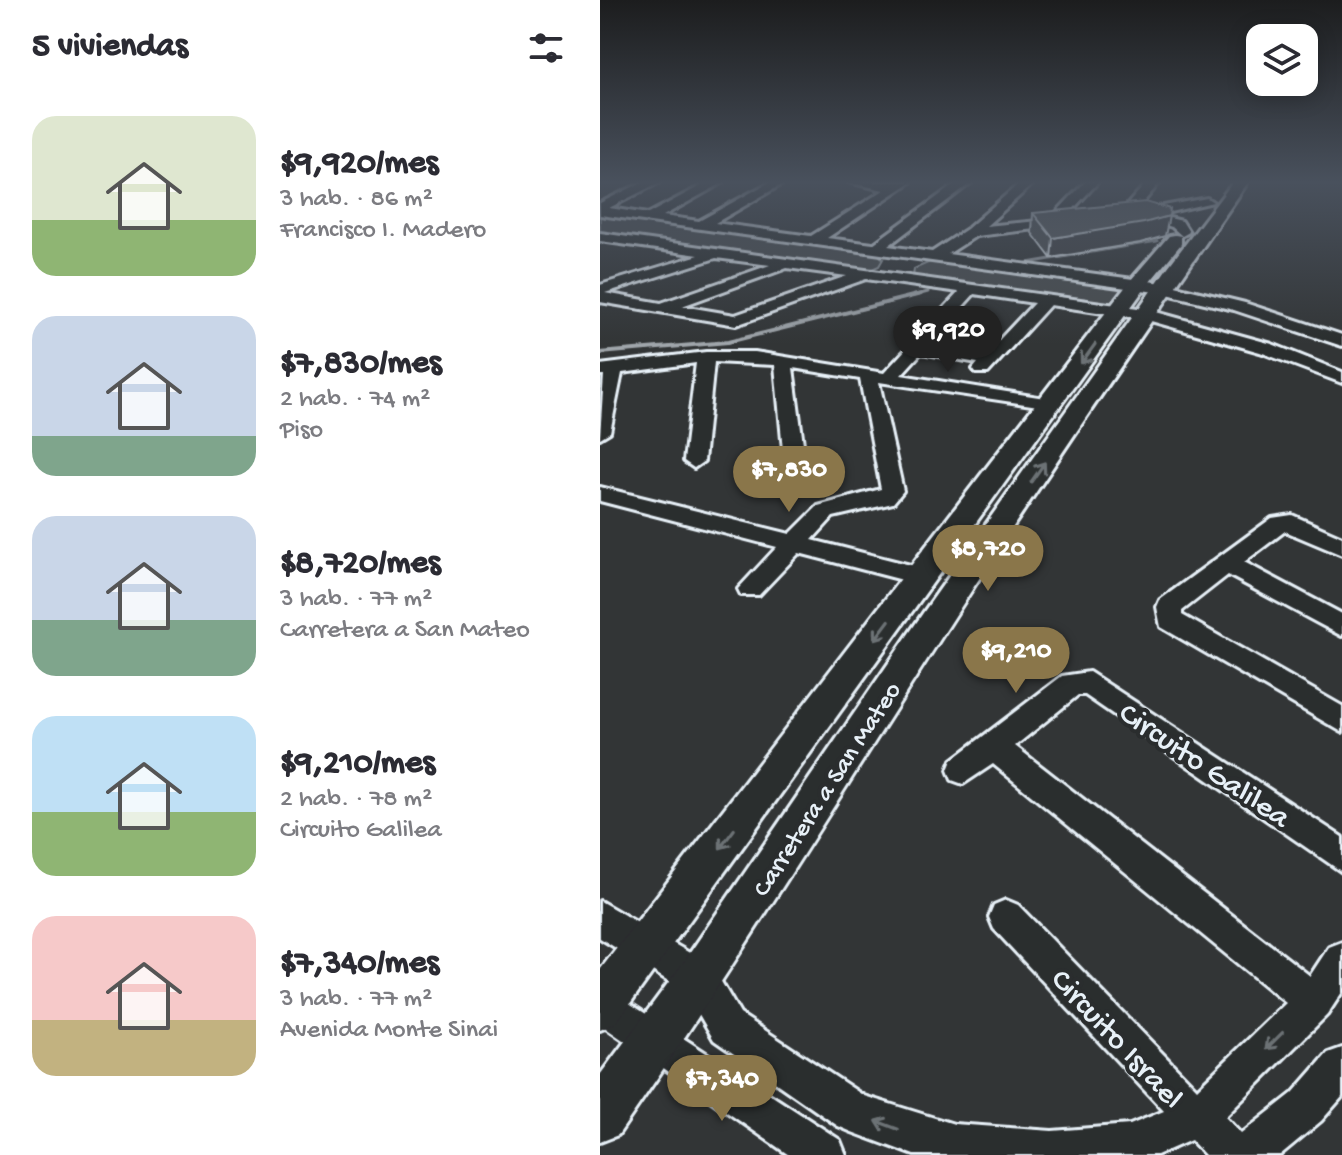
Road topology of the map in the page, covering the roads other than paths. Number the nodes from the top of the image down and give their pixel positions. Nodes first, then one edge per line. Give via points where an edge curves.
1 (783, 236) edge
2 (820, 236) edge
3 (893, 236) edge
4 (966, 236) edge
5 (1166, 236) edge
6 (1195, 236) edge
7 (600, 237) edge
8 (814, 240) junction
9 (645, 244) junction
10 (875, 249) junction
11 (615, 253) dead end
12 (909, 254) junction
13 (715, 255) junction
14 (934, 257) junction
15 (787, 264) junction
16 (863, 275) junction
17 (881, 279) junction
18 (600, 290) edge
19 (969, 291) junction
20 (600, 297) edge
21 (1141, 299) junction
22 (1045, 301) junction
23 (662, 308) junction
24 (1342, 341) edge
25 (915, 347) junction
26 (706, 357) junction
27 (783, 360) junction
28 (607, 369) edge
29 (879, 376) junction
30 (1342, 378) edge
31 (1051, 405) junction
32 (601, 431) edge
33 (1064, 434) junction
34 (694, 461) dead end
35 (797, 482) dead end
36 (600, 494) edge
37 (794, 541) junction
38 (1342, 547) edge
39 (1229, 565) junction
40 (922, 576) junction
41 (750, 589) dead end
42 (934, 622) junction
43 (1342, 626) edge
44 (1342, 720) edge
45 (993, 747) junction
46 (963, 770) dead end
47 (1342, 856) edge
48 (1006, 917) dead end
49 (600, 918) edge
50 (648, 946) junction
51 (1342, 960) edge
52 (699, 979) junction
53 (1314, 1002) junction
54 (601, 1004) edge
55 (655, 1038) junction
56 (1342, 1067) edge
57 (600, 1117) edge
58 (1196, 1118) junction
59 (952, 1150) edge
60 (825, 1155) edge
61 (1233, 1155) edge
62 (1248, 1155) edge

1 - 8 street
2 - 8 street
3 - 10 street
4 - 14 street
5 - 21 main road, Carretera a San Mateo
6 - 21 main road, Carretera a San Mateo
7 - 9 street
8 - 10 street
9 - 11 street
9 - 13 street
10 - 12 street
12 - 14 street
12 - 17 street
13 - 15 street
13 - 18 street
14 - 21 street
15 - 16 street
15 - 23 street
16 - 17 street
16 - 23 street via 747,317 721,320
17 - 19 street
19 - 22 street
19 - 25 street
20 - 23 street
21 - 22 street
21 - 24 street via 1239,306
21 - 30 street
21 -> 31 main road, Carretera a San Mateo
21 - 33 main road, Carretera a San Mateo
22 - 25 street via 986,364
25 - 29 street
26 - 27 street
26 - 28 street
26 - 34 street
27 - 29 street
27 - 35 street
28 - 32 street
29 - 31 street
29 - 37 street via 892,491 885,498 835,506
31 - 33 main road via 1064,409 1058,422
31 - 40 main road, Carretera a San Mateo
42 -> 33 main road, Carretera a San Mateo
36 - 37 street
37 - 40 street
37 - 41 street
38 - 39 street via 1292,523 1280,523
39 - 43 street
39 - 44 street via 1169,607 1170,620
40 - 42 main road via 938,584 925,607
40 -> 50 main road, Carretera a San Mateo
42 - 52 main road, Carretera a San Mateo
45 - 46 street, Circuito Galilea
45 - 47 street, Circuito Galilea via 1072,684 1089,683
45 - 53 street
48 - 58 street, Circuito Israel
49 - 50 street
50 - 52 street
50 - 54 main road, Carretera a San Mateo
51 - 53 street
52 - 55 main road, Carretera a San Mateo
59 -> 52 street via 852,1112 727,1027
53 -> 58 street
54 - 55 street
55 - 57 main road, Carretera a San Mateo
55 - 60 street
56 - 62 street via 1307,1107
58 - 59 street via 1130,1146 1052,1152
58 - 61 street, Circuito Israel

